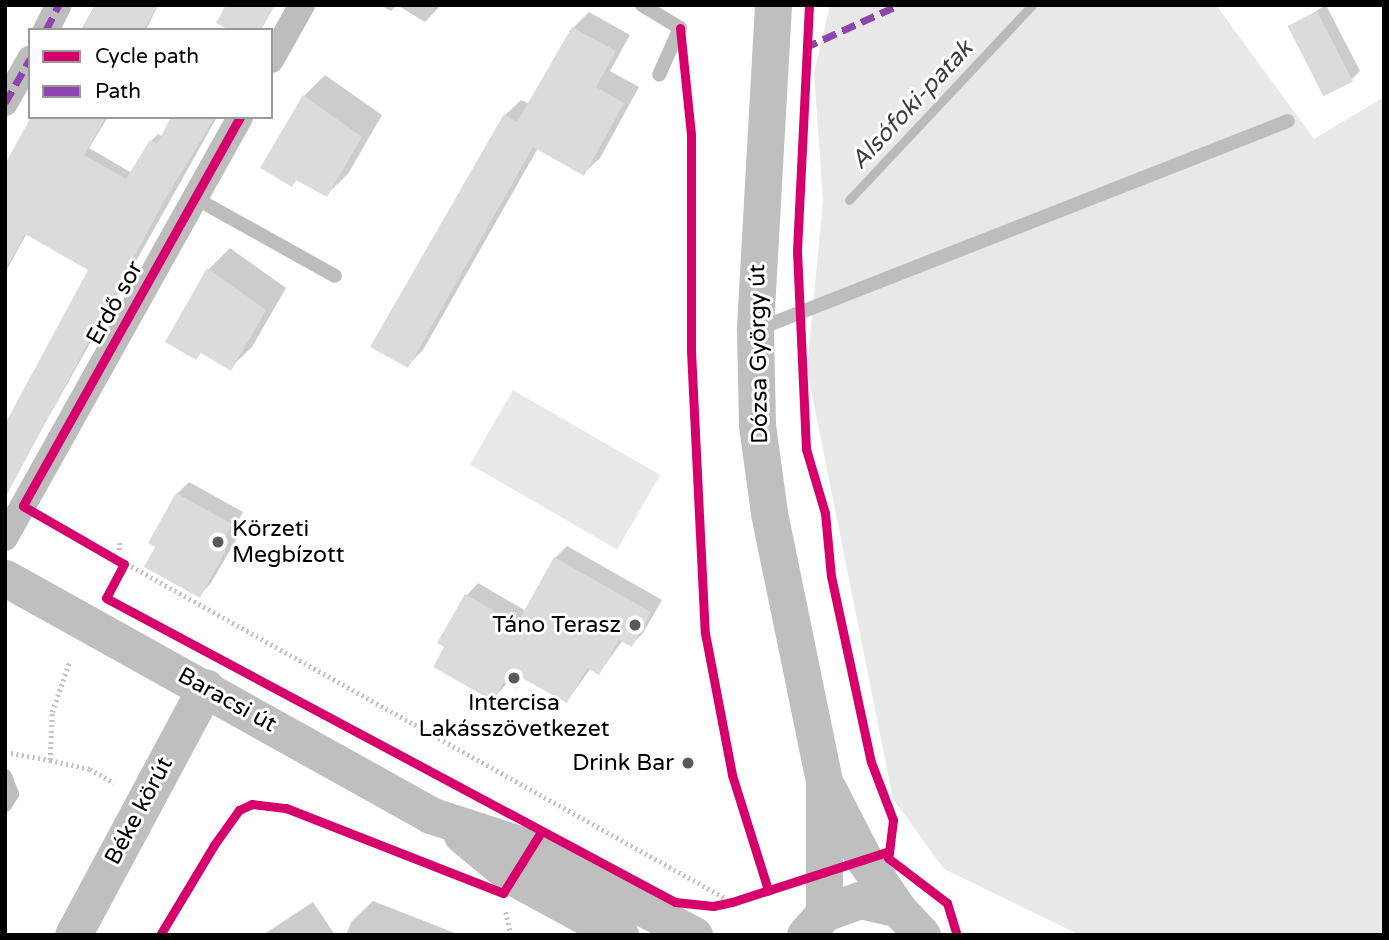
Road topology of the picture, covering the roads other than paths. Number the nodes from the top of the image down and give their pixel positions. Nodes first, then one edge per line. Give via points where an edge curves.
1 (59, 5) edge
2 (302, 5) edge
3 (642, 5) edge
4 (773, 5) edge
5 (47, 28) edge
6 (273, 57) edge
7 (28, 63) edge
8 (659, 75) dead end
9 (5, 103) edge
10 (239, 119) edge
11 (1288, 121) dead end
12 (195, 198) junction
13 (335, 276) dead end
14 (755, 330) junction
15 (5, 538) edge
16 (5, 578) edge
17 (206, 687) junction
18 (5, 776) edge
19 (824, 782) junction
20 (5, 805) edge
21 (447, 824) junction
22 (704, 920) edge
23 (815, 924) edge
24 (919, 926) edge
25 (73, 935) edge
26 (620, 935) edge

1 - 5 street
2 - 6 street
3 - 8 lane via 680,28
4 - 14 street, Dózsa György út
7 - 9 street
10 - 12 street, Erdő sor
11 - 14 lane
12 - 13 lane
12 - 15 street, Erdő sor
14 - 19 street, Dózsa György út via 757,425 769,513
16 - 17 street, Baracsi út
17 - 21 street, Baracsi út
17 - 25 street, Béke körút
18 - 20 lane via 12,794
19 - 23 street, Dózsa György út
19 - 24 street, Dózsa György út via 864,859
21 - 22 street, Baracsi út via 531,848
21 - 26 street, Baracsi út via 513,877
23 - 24 street via 860,900

